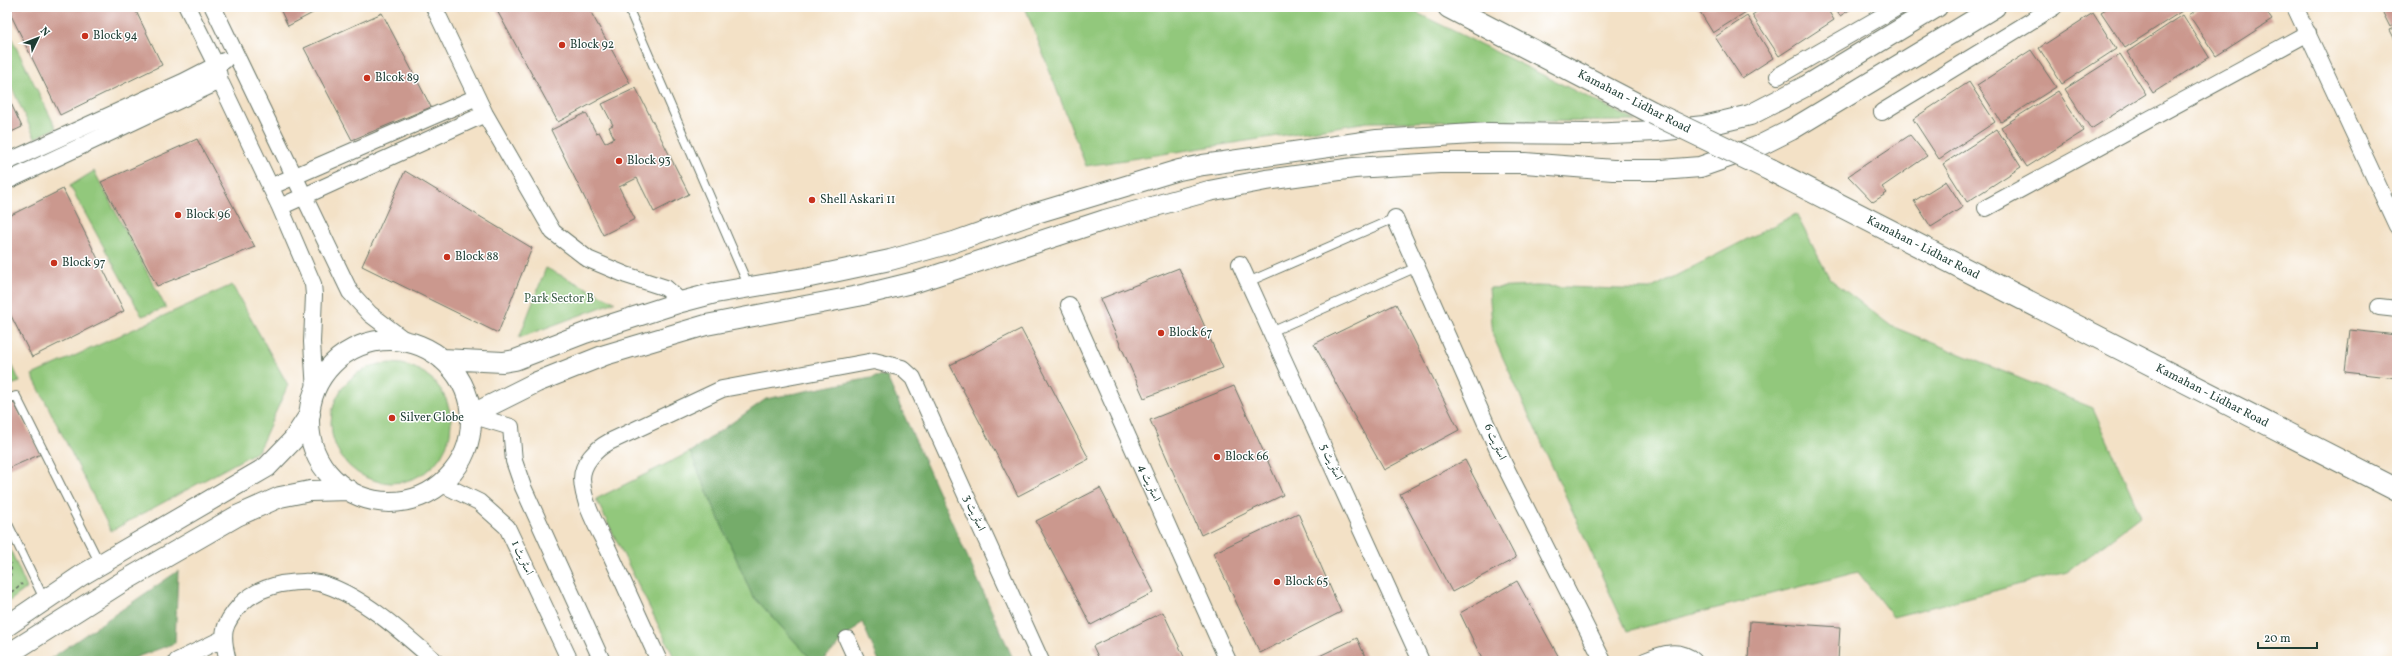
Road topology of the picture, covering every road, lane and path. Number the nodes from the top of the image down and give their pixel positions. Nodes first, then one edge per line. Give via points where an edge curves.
1 (187, 7) edge
2 (213, 7) edge
3 (434, 7) edge
4 (628, 7) edge
5 (1449, 7) edge
6 (1898, 7) edge
7 (1937, 7) edge
8 (1994, 7) edge
9 (2054, 7) edge
10 (2295, 7) edge
11 (2308, 33) junction
12 (243, 69) junction
13 (218, 74) junction
14 (1778, 76) dead end
15 (477, 97) junction
16 (1882, 112) dead end
17 (486, 114) junction
18 (64, 146) junction
19 (7, 162) edge
20 (294, 178) junction
21 (7, 181) edge
22 (270, 187) junction
23 (1096, 196) junction
24 (303, 197) junction
25 (280, 207) junction
26 (1986, 208) dead end
27 (1395, 218) joint
28 (1105, 220) junction
29 (2397, 226) edge
30 (1240, 264) dead end
31 (1417, 267) junction
32 (1248, 282) junction
33 (750, 288) junction
34 (681, 302) junction
35 (1069, 305) dead end
36 (2379, 307) dead end
37 (2397, 308) edge
38 (1271, 332) junction
39 (407, 342) junction
40 (442, 360) junction
41 (315, 392) junction
42 (7, 399) edge
43 (310, 414) junction
44 (471, 415) junction
45 (442, 484) junction
46 (349, 490) junction
47 (2397, 490) edge
48 (7, 522) edge
49 (100, 565) junction
50 (16, 568) dead end
51 (22, 581) dead end
52 (7, 588) edge
53 (7, 596) edge
54 (45, 602) junction
55 (7, 626) edge
56 (222, 639) junction
57 (847, 639) dead end
58 (7, 655) edge
59 (1693, 660) edge
60 (177, 661) edge
61 (228, 661) edge
62 (435, 661) edge
63 (570, 661) edge
64 (602, 661) edge
65 (659, 661) edge
66 (857, 661) edge
67 (1041, 661) edge
68 (1228, 661) edge
69 (1421, 661) edge
70 (1603, 661) edge
71 (1645, 661) edge

1 - 13 street
2 - 12 street
3 - 15 street
4 - 33 lane
5 - 47 main road, Kamahan - Lidhar Road, bridge
6 - 14 street
7 - 23 street via 1806,86 1750,115 1704,126 1588,134 1489,133 1377,140 1179,170
8 - 28 street via 1791,130 1757,147 1700,167 1613,170 1525,163 1439,163 1354,168 1209,191
9 - 16 street
10 - 11 street
11 - 26 street
11 - 29 street
12 - 13 street via 235,61 222,62
12 - 20 street
13 - 18 street
13 - 22 street
15 - 17 street
15 - 20 street
17 - 24 street
17 - 34 street via 553,232 588,259 666,288
18 - 19 street
18 - 21 street
20 - 22 street
20 - 24 street
22 - 25 street
23 - 28 street
23 - 33 street via 890,260
24 - 25 street
24 - 39 street via 350,292 362,307
25 - 41 street via 313,284 312,342
27 - 31 street, اسٹریٹ 6
27 - 32 lane
28 - 44 street via 919,281 858,296 706,325 605,355 537,382
30 - 32 street, اسٹریٹ 5
31 - 38 lane
31 - 70 street, اسٹریٹ 6 via 1504,464
32 - 38 street, اسٹریٹ 5
33 - 34 street via 715,293
34 - 40 street via 585,333 516,360
35 - 68 street, اسٹریٹ 4
36 - 37 street
38 - 69 street, اسٹریٹ 5
39 - 40 street
39 - 41 street via 382,341 351,350 336,361 324,375
40 - 44 street via 462,385
41 - 43 street
42 - 49 lane via 16,396
43 - 46 street via 311,436 318,458 331,476
43 - 49 street via 293,440 267,467
44 - 45 street via 465,453 456,470
44 - 64 street via 511,427 514,461 523,487
45 - 46 street via 426,495 407,501 386,502 367,499
45 - 63 street, اسٹریٹ 1 via 479,502 507,527
46 - 58 street via 310,491 280,497 237,516 118,584
48 - 54 lane
49 - 54 street
50 - 52 path via 11,561 12,571
51 - 53 path via 22,586
54 - 55 street
56 - 60 street
56 - 61 street
56 - 62 street via 230,617 246,599 268,586 300,581 326,584 355,599 403,633
57 - 66 street
59 - 71 street via 1672,652
65 - 67 street, اسٹریٹ 3 via 589,510 582,478 585,465 600,447 722,388 874,362 902,368 913,378

